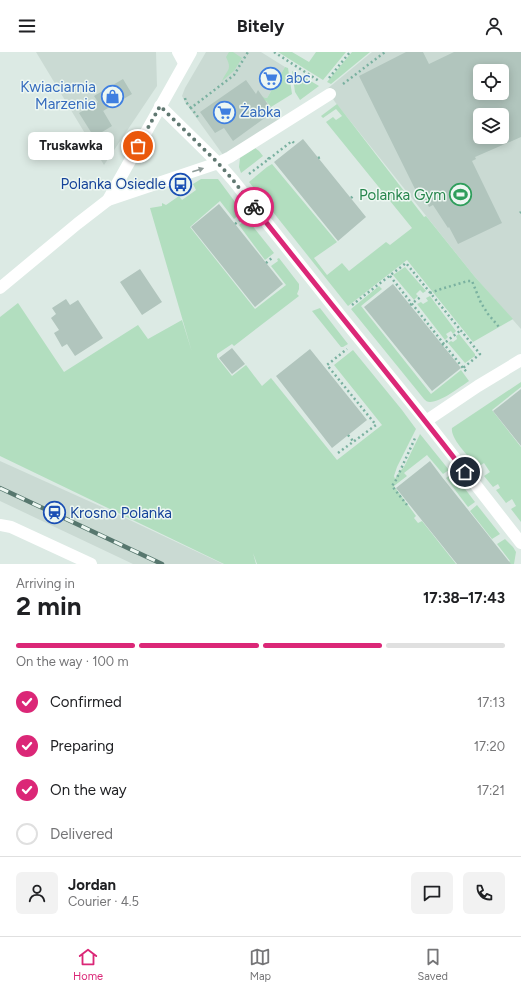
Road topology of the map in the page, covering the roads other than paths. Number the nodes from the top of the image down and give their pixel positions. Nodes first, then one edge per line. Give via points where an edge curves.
1 (178, 52) edge
2 (191, 52) edge
3 (184, 63) junction
4 (327, 89) road end
5 (160, 106) junction
6 (218, 163) junction
7 (108, 200) junction
8 (0, 288) edge
9 (521, 360) edge
10 (426, 421) junction
11 (0, 525) edge
12 (521, 543) edge
13 (91, 564) edge

1 - 3 street
2 - 3 street
3 - 5 street
4 - 6 street via 249,145
5 - 6 street
5 - 7 street
7 -> 6 street
6 - 10 street
7 - 8 street
9 - 10 street
10 - 12 street
11 - 13 street via 11,527

